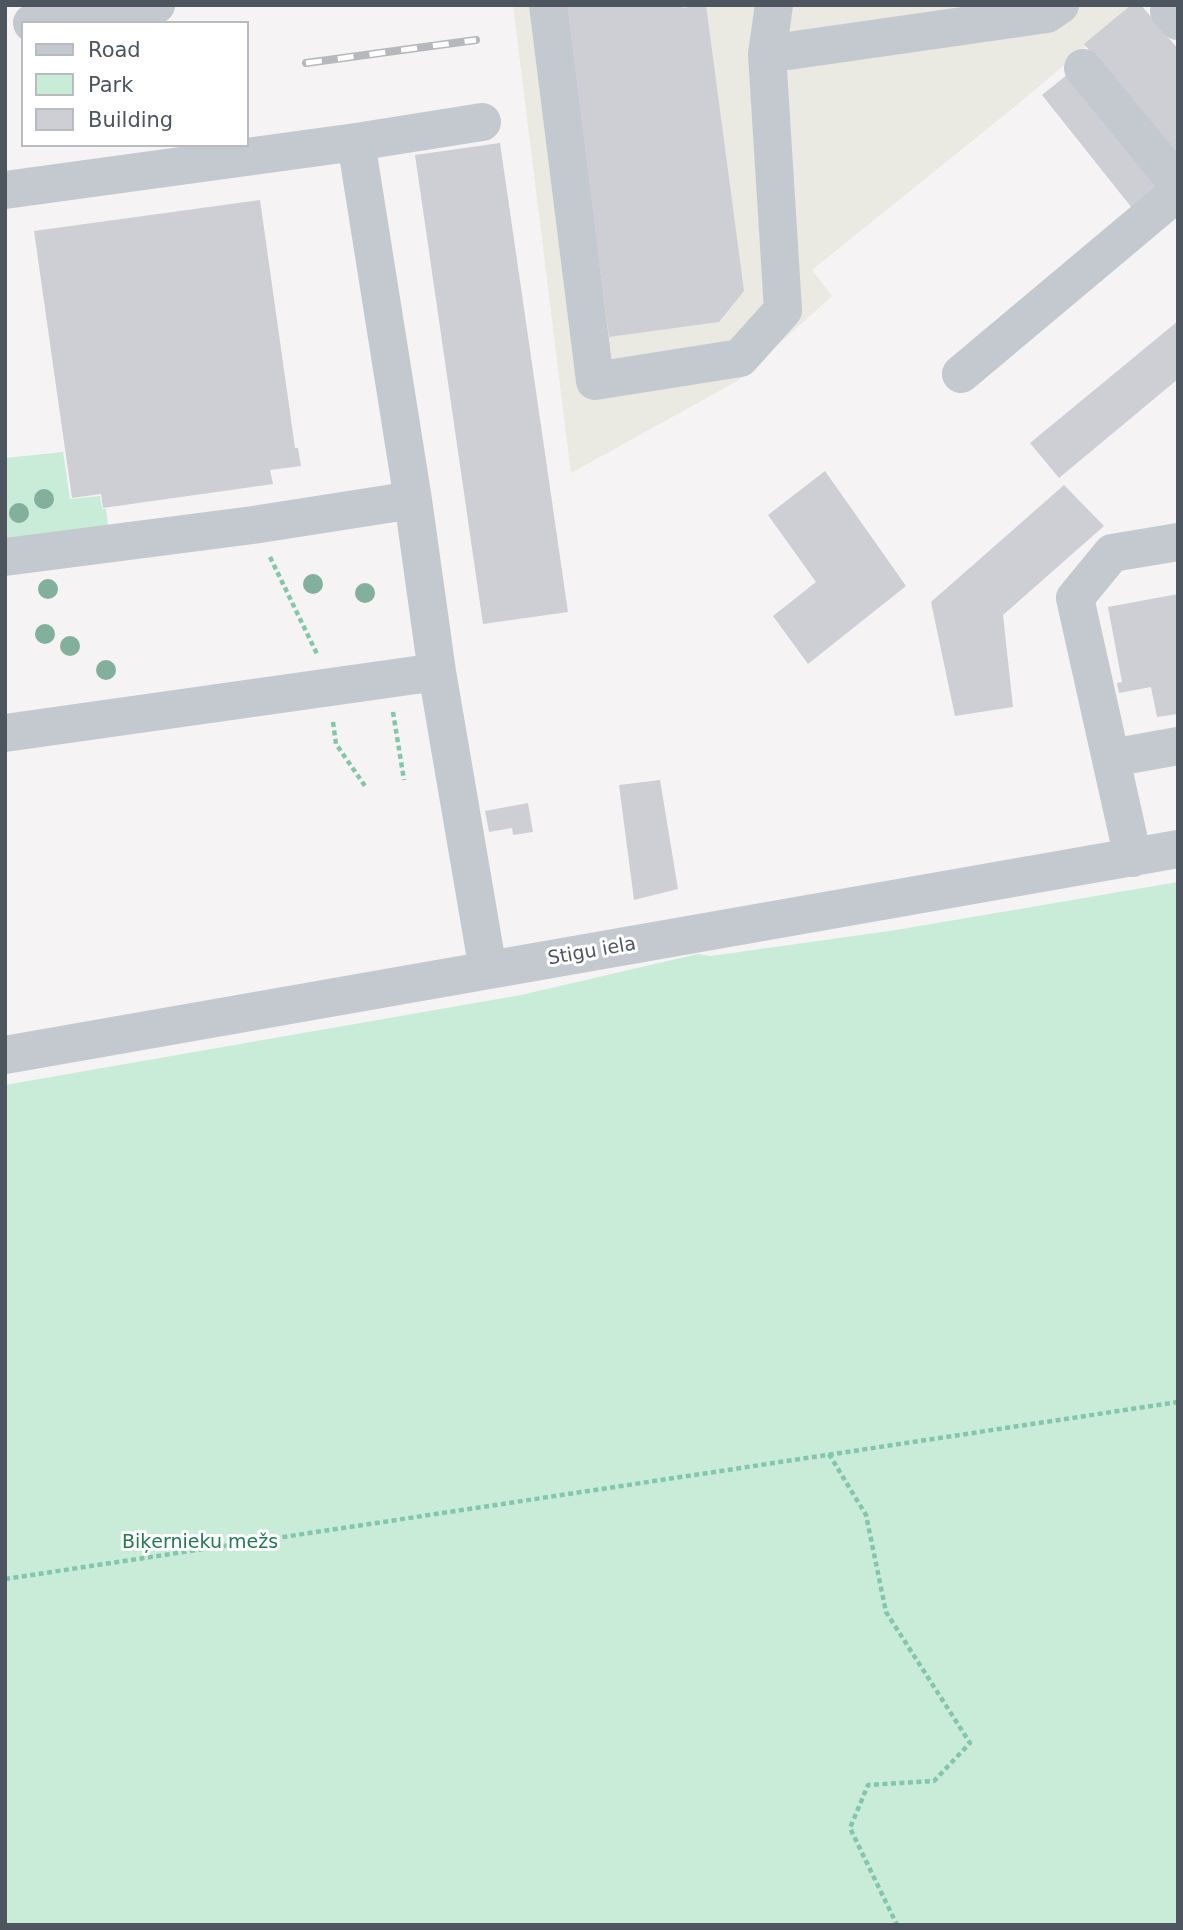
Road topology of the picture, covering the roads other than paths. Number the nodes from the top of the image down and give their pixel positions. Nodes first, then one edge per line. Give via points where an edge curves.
1 (156, 5) edge
2 (548, 5) edge
3 (774, 5) edge
4 (1060, 5) edge
5 (46, 21) edge
6 (767, 54) junction
7 (1083, 68) dead end
8 (482, 122) dead end
9 (356, 142) junction
10 (1178, 184) edge
11 (5, 190) edge
12 (1178, 192) edge
13 (961, 374) dead end
14 (413, 500) junction
15 (1178, 542) edge
16 (5, 557) edge
17 (437, 672) junction
18 (5, 733) edge
19 (1178, 746) edge
20 (1111, 758) junction
21 (1178, 849) edge
22 (1133, 858) junction
23 (488, 970) junction
24 (5, 1055) edge

1 - 5 street
2 - 6 street via 595,381 740,358 783,310
3 - 6 street
4 - 6 street via 1047,14
7 - 10 street
8 - 9 street
9 - 11 street
9 - 14 street
12 - 13 street
14 - 16 street via 270,507
14 - 17 street
15 - 20 street via 1112,553 1075,598
17 - 18 street
17 - 23 street
19 - 20 street
20 - 22 street
21 - 22 street, Stigu iela
22 - 23 street, Stigu iela
23 - 24 street, Stigu iela

